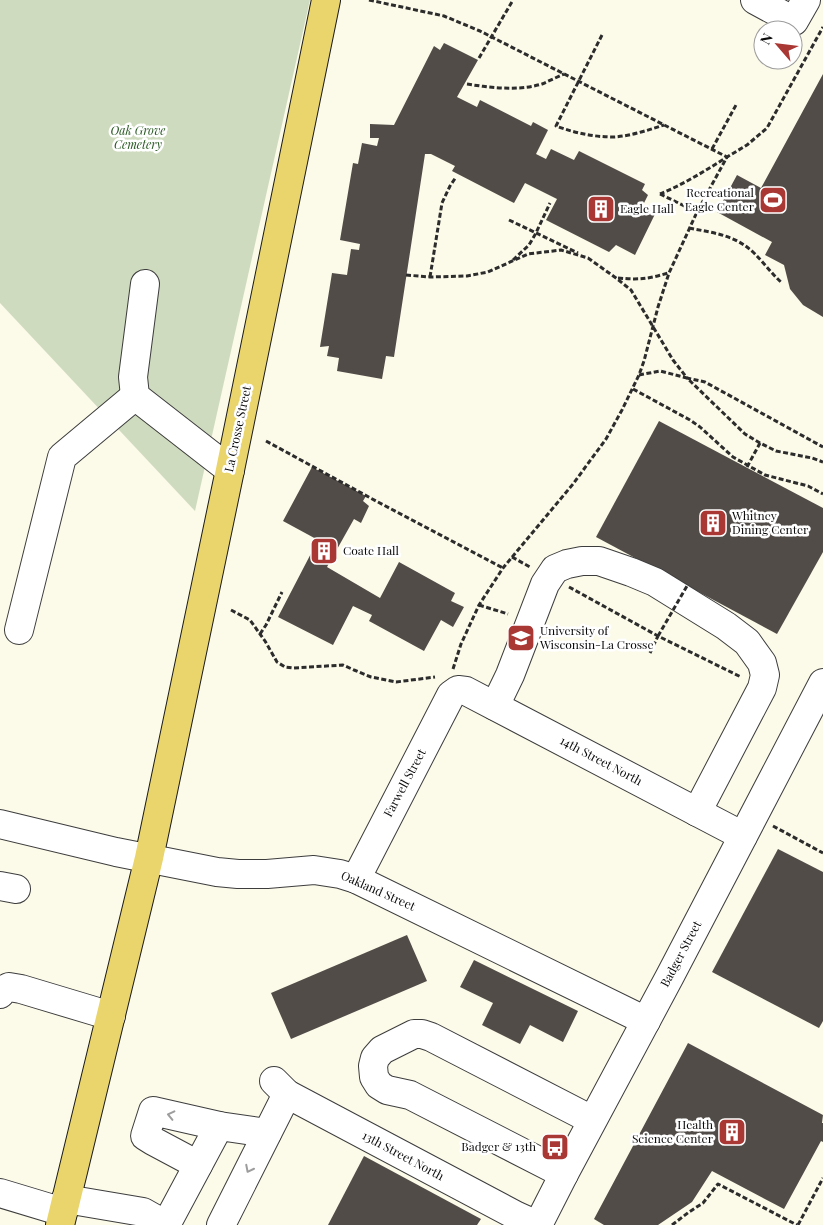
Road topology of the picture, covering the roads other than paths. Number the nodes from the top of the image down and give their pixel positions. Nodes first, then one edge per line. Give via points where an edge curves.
1 (326, 0) edge
2 (755, 0) edge
3 (800, 10) edge
4 (145, 284) dead end
5 (135, 396) junction
6 (230, 470) junction
7 (18, 630) dead end
8 (450, 680) joint
9 (823, 683) edge
10 (495, 706) junction
11 (697, 812) junction
12 (0, 824) edge
13 (749, 826) junction
14 (149, 858) junction
15 (356, 879) junction
16 (0, 994) edge
17 (111, 1016) junction
18 (646, 1021) junction
19 (592, 1120) junction
20 (219, 1126) junction
21 (267, 1133) junction
22 (198, 1165) junction
23 (564, 1174) junction
24 (0, 1194) edge
25 (63, 1212) edge
26 (166, 1225) edge
27 (221, 1225) edge
28 (537, 1225) edge

1 - 6 main road, La Crosse Street
2 - 3 street
4 - 5 street via 133,377
5 - 6 street
5 - 7 street via 62,457
6 - 14 main road, La Crosse Street
8 - 10 street, 14th Street North
8 - 15 street, Farwell Street via 451,695
9 - 13 street, Badger Street
10 - 11 street, 14th Street North
10 - 11 street via 544,584 555,569 582,561 599,561 655,582 747,642 762,663 765,675 762,688
11 - 13 street, 14th Street North
12 - 14 street, Oakland Street
13 - 18 street, Badger Street
14 - 15 street, Oakland Street via 238,874 314,870
14 - 17 main road, La Crosse Street
15 - 18 street, Oakland Street
16 - 17 street via 9,987 15,988
17 - 25 main road, La Crosse Street
18 - 19 street, Badger Street
19 - 23 street, Badger Street
19 - 23 street via 422,1034 414,1034 382,1050 375,1058 372,1066 379,1086 410,1095
20 - 21 street
20 - 22 street
20 -> 22 street via 153,1111 145,1136
21 -> 27 street
21 - 28 street, 13th Street North via 280,1088
22 - 26 street
23 - 28 street, Badger Street
24 - 25 street
25 - 26 street via 143,1212

